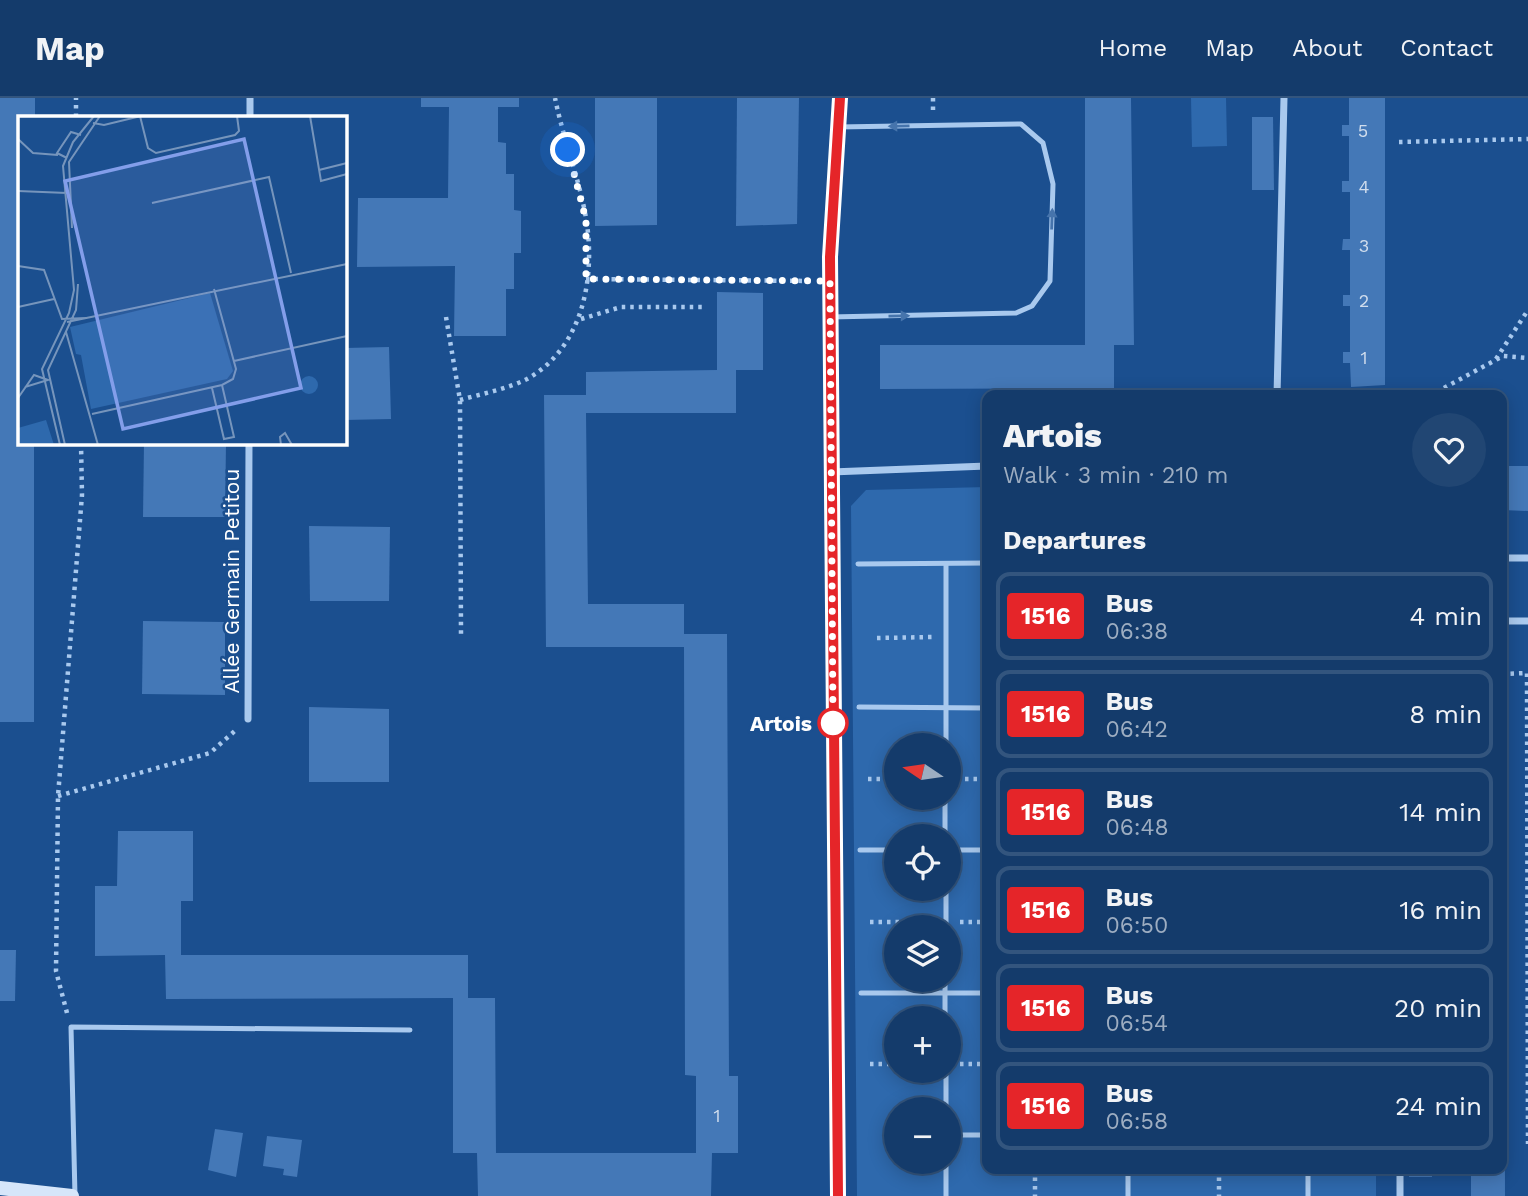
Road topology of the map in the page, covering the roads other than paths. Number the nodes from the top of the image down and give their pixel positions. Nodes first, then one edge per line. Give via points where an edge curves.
1 (250, 98) edge
2 (840, 98) edge
3 (1284, 98) edge
4 (250, 116) edge
5 (838, 127) junction
6 (830, 317) junction
7 (1277, 390) edge
8 (249, 444) edge
9 (982, 466) edge
10 (831, 472) junction
11 (1507, 558) edge
12 (1528, 558) edge
13 (982, 563) edge
14 (858, 564) dead end
15 (946, 564) junction
16 (1507, 621) edge
17 (1528, 621) edge
18 (946, 707) junction
19 (859, 708) dead end
20 (982, 708) edge
21 (248, 719) road end
22 (946, 733) edge
23 (860, 850) dead end
24 (884, 850) edge
25 (961, 850) edge
26 (982, 850) edge
27 (861, 993) dead end
28 (945, 993) junction
29 (982, 993) edge
30 (946, 1006) edge
31 (410, 1030) dead end
32 (961, 1135) edge
33 (982, 1135) edge
34 (946, 1174) edge
35 (1128, 1174) edge
36 (1308, 1174) edge
37 (1400, 1174) edge
38 (0, 1188) edge
39 (73, 1196) edge
40 (838, 1196) edge
41 (946, 1196) edge
42 (1128, 1196) edge
43 (1308, 1196) edge
44 (1400, 1196) edge

1 - 4 street
2 - 5 street
3 - 7 street
5 - 6 street
6 -> 5 lane via 1016,313 1032,306 1049,281 1053,184 1043,143 1021,124
6 - 10 street
8 - 21 street, Allée Germain Petitou
9 - 10 street
10 - 40 street
11 - 12 street
13 - 15 lane
14 - 15 lane
15 - 18 lane
16 - 17 street
18 - 19 lane
18 - 20 lane
18 - 22 lane
23 - 24 lane
25 - 26 lane
27 - 28 lane
28 - 29 lane
28 - 30 lane
31 - 39 lane via 71,1027
32 - 33 lane
34 - 41 lane
35 - 42 lane
36 - 43 lane
37 - 44 street
38 - 39 main road

